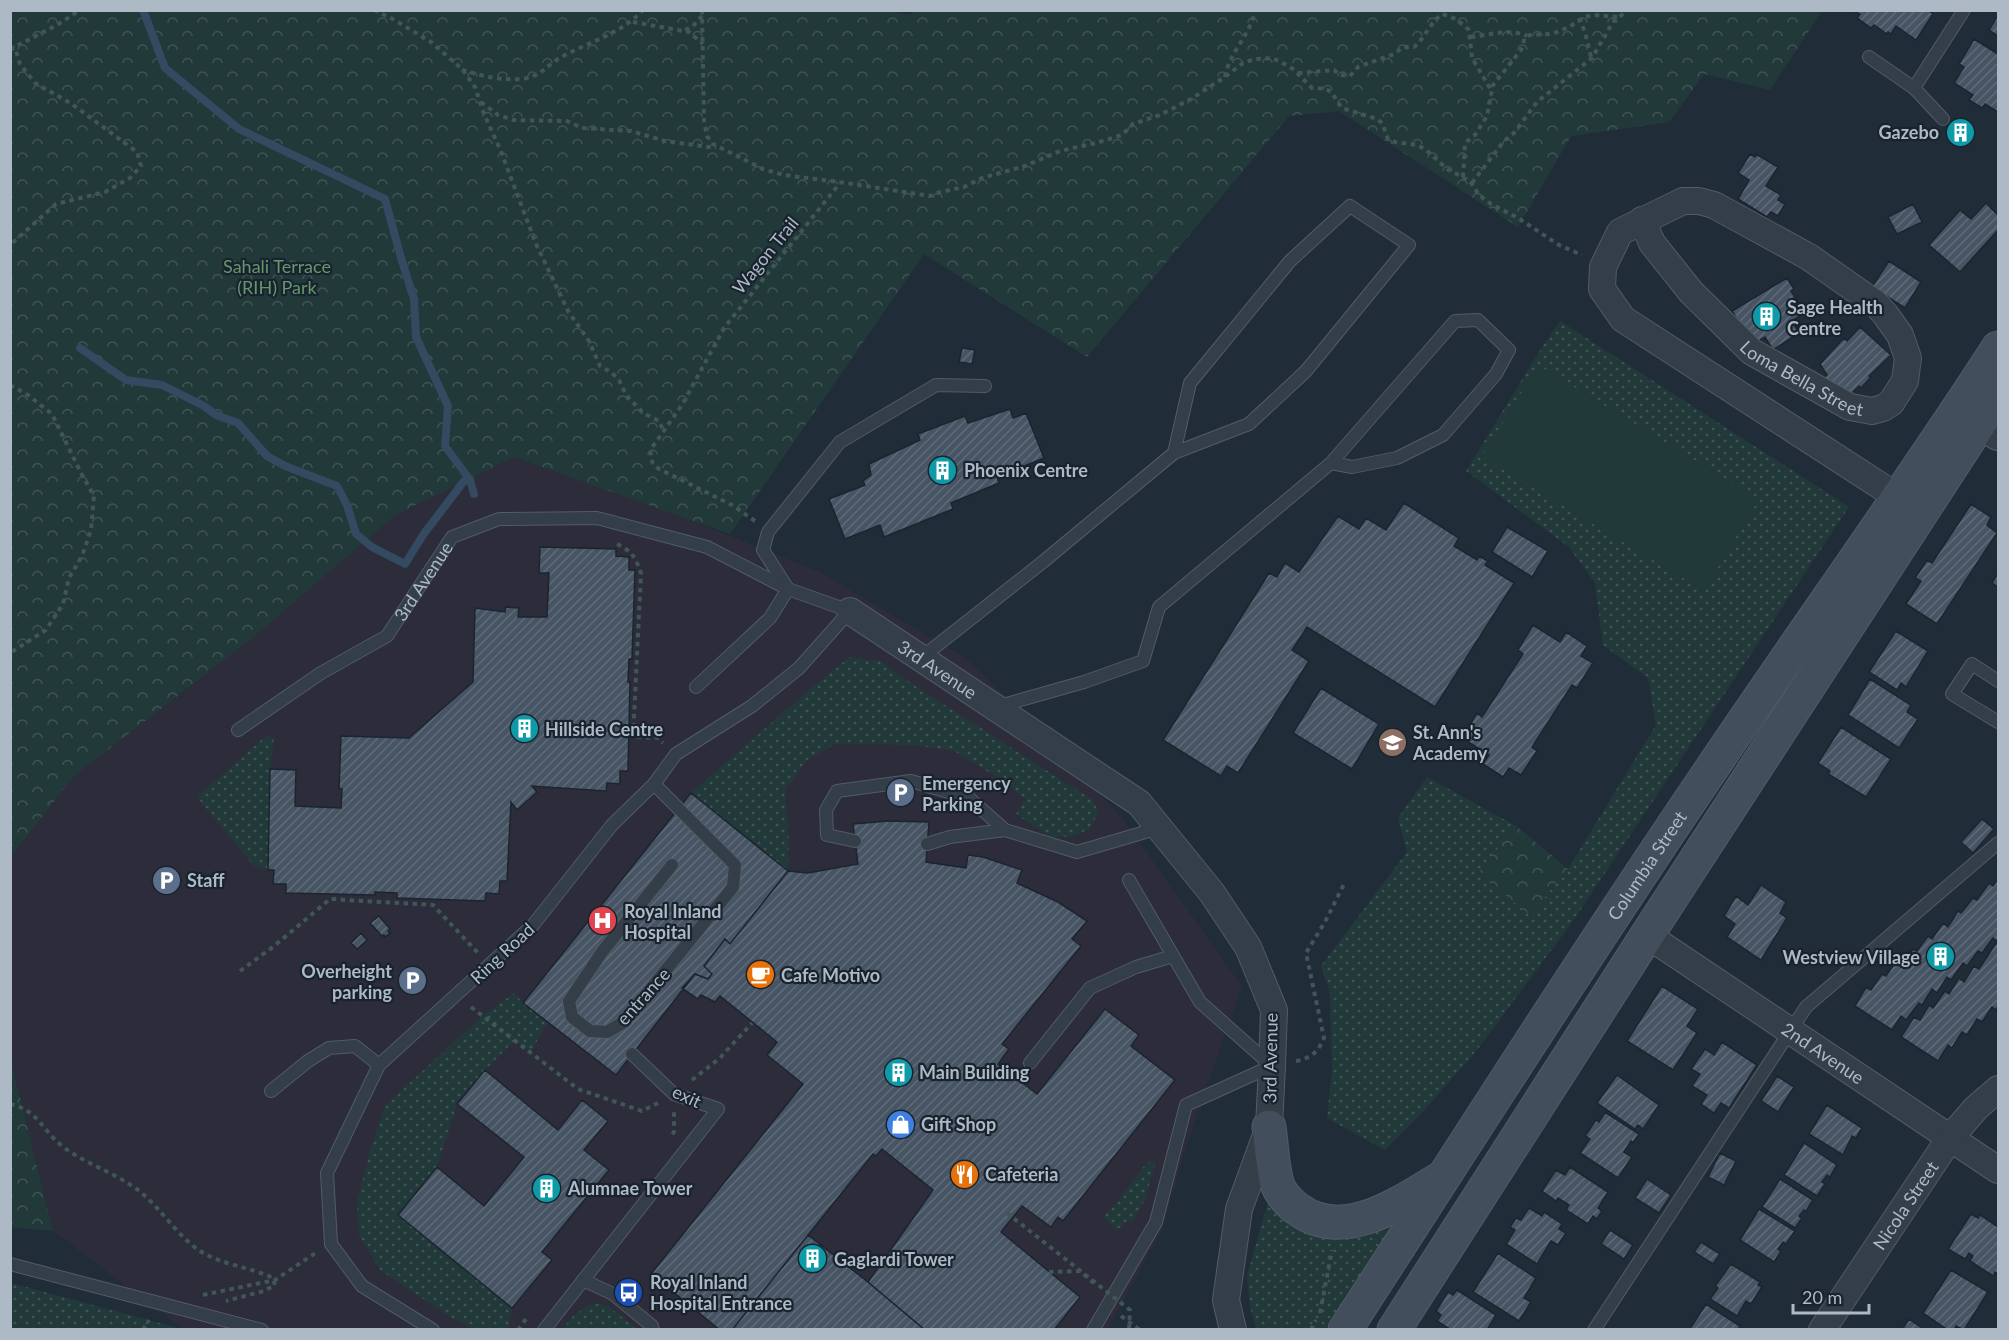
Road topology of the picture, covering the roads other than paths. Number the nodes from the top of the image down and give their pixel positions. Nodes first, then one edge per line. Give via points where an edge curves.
1 (1964, 10) edge
2 (1869, 57) dead end
3 (1914, 88) junction
4 (1943, 119) dead end
5 (1642, 220) junction
6 (1998, 348) edge
7 (985, 387) dead end
8 (1998, 395) edge
9 (1979, 422) edge
10 (1174, 453) junction
11 (1331, 463) junction
12 (1910, 505) junction
13 (788, 589) junction
14 (850, 611) junction
15 (921, 658) junction
16 (1998, 681) edge
17 (696, 687) dead end
18 (995, 708) junction
19 (1998, 722) edge
20 (237, 730) dead end
21 (654, 784) junction
22 (1159, 828) junction
23 (1005, 830) junction
24 (855, 841) dead end
25 (1998, 843) edge
26 (927, 844) dead end
27 (672, 865) dead end
28 (1129, 880) dead end
29 (1647, 935) junction
30 (1173, 956) junction
31 (1791, 1030) junction
32 (632, 1054) dead end
33 (1030, 1064) dead end
34 (380, 1065) junction
35 (1272, 1066) junction
36 (1998, 1089) edge
37 (271, 1091) dead end
38 (1269, 1127) junction
39 (1950, 1138) junction
40 (1998, 1170) edge
41 (1444, 1176) junction
42 (10, 1264) edge
43 (583, 1280) junction
44 (262, 1329) edge
45 (433, 1329) edge
46 (544, 1329) edge
47 (653, 1329) edge
48 (1093, 1329) edge
49 (1233, 1329) edge
50 (1345, 1329) edge
51 (1395, 1329) edge
52 (1594, 1329) edge
53 (1822, 1329) edge

1 - 3 lane
2 - 3 lane
3 - 4 lane
5 - 5 street, Loma Bella Street via 1683,201 1699,201 1714,205 1809,257 1876,304 1900,334 1908,365 1898,394 1879,410 1850,407 1752,352 1691,292 1652,243
5 - 12 street, Loma Bella Street via 1620,232 1603,267 1602,289 1623,319
6 - 9 main road
7 - 13 lane via 936,385 840,442 768,532 763,550
8 - 9 main road
9 - 12 main road, Columbia Street
10 - 10 lane via 1249,424 1306,371 1409,245 1350,206 1290,261 1190,383
10 - 15 lane
11 - 11 lane via 1455,321 1478,320 1509,350 1496,374 1443,435 1397,458 1352,467
11 - 18 lane via 1159,607 1143,661
12 - 29 main road, Columbia Street
12 - 41 main road, Columbia Street via 1672,828
13 - 14 lane, 3rd Avenue
13 - 17 lane via 770,618
13 - 20 lane, 3rd Avenue via 707,547 597,518 499,519 452,537 387,636 321,673
14 - 15 street, 3rd Avenue
14 - 21 lane, Ring Road via 799,668 752,706 676,754
15 - 18 street, 3rd Avenue
16 - 19 lane via 1972,664 1952,694
18 - 22 street, 3rd Avenue via 1139,803
21 - 27 lane, entrance via 735,865 733,887 624,1022 607,1032 590,1031 572,1017 569,1001 602,952
21 - 34 lane, Ring Road via 612,825 532,926
22 - 23 lane via 1077,852
22 - 35 street, 3rd Avenue via 1212,893 1248,947 1274,1010
23 - 24 lane via 969,798 911,781 837,791 826,810 827,835
23 - 26 lane
25 - 31 lane via 1806,1007
28 - 30 lane
29 - 31 street, 2nd Avenue
29 - 51 main road, Columbia Street
30 - 33 lane via 1136,967 1090,988
30 - 35 lane via 1200,1002
31 - 39 street, 2nd Avenue
31 - 52 lane
32 - 43 lane, exit via 674,1094 718,1109
34 - 37 lane via 355,1046 329,1048
34 - 45 lane, Ring Road via 327,1173 331,1244 362,1286
35 - 38 street, 3rd Avenue
35 - 48 lane via 1186,1105 1156,1222
36 - 39 street, Nicola Street
38 - 41 main road via 1278,1188 1310,1218 1363,1220 1392,1208
38 - 49 street, 3rd Avenue via 1239,1209 1226,1300
39 - 40 street, 2nd Avenue
39 - 53 street, Nicola Street
41 - 50 main road, Columbia Street
42 - 44 lane
43 - 46 lane
43 - 47 lane via 613,1294

